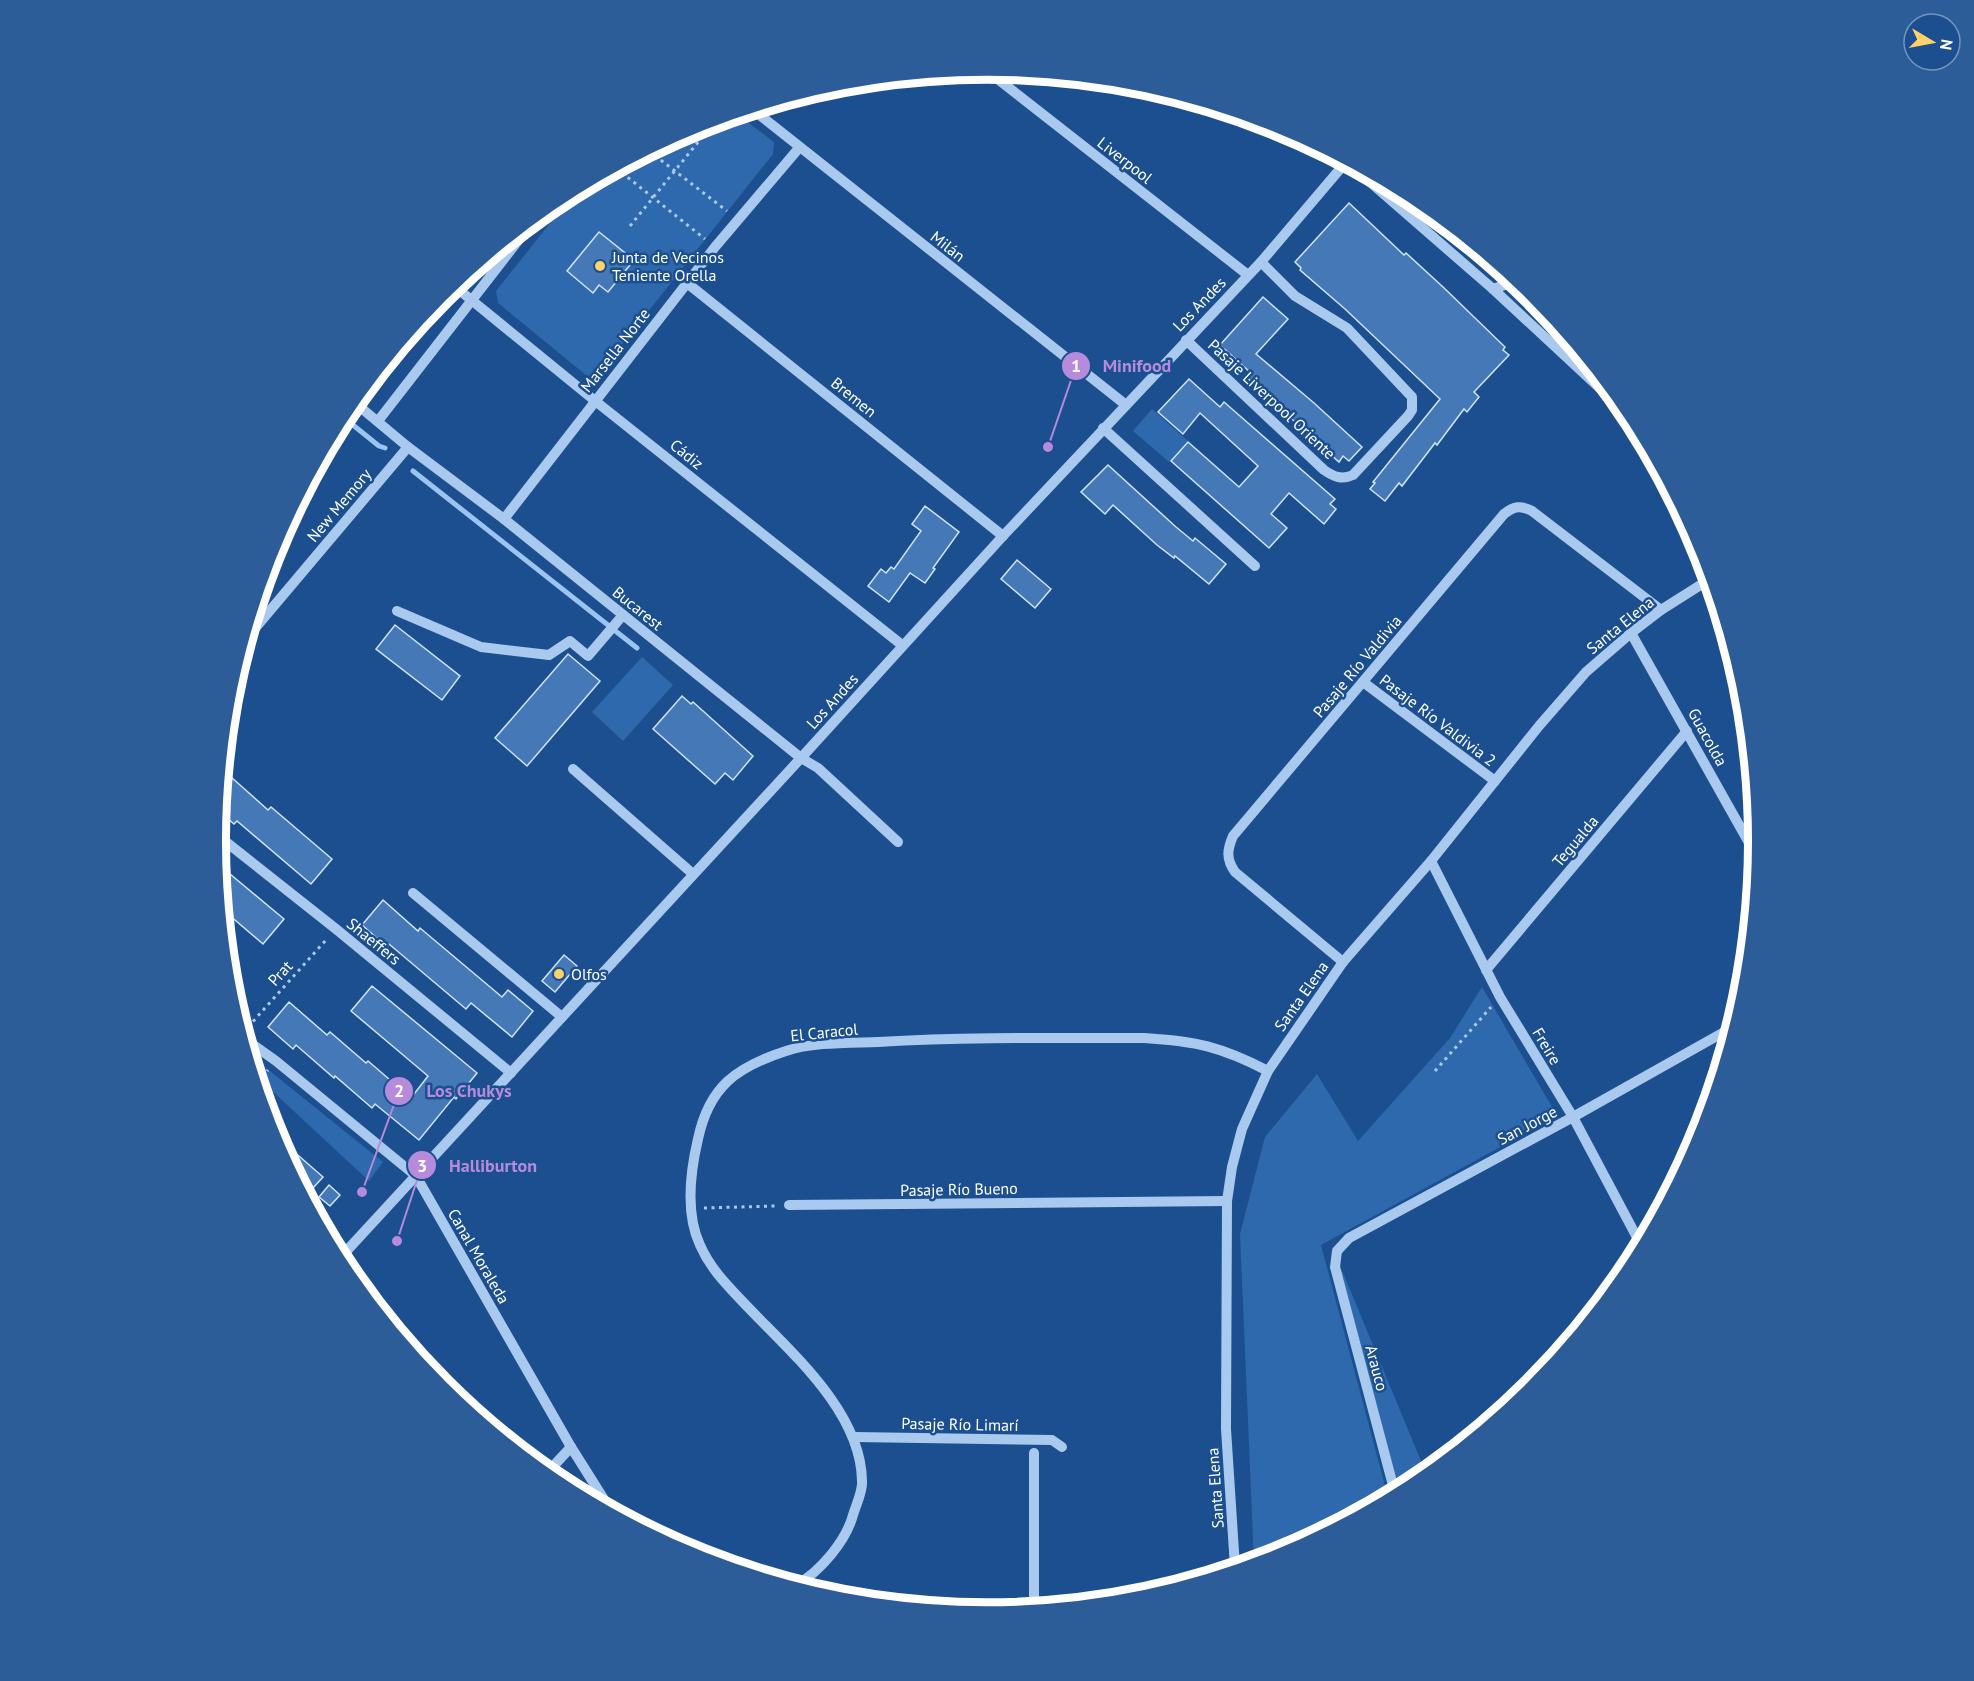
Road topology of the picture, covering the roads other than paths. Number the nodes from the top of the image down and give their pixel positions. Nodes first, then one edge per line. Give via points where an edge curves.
1 (999, 80) edge
2 (759, 115) edge
3 (799, 148) junction
4 (1342, 167) edge
5 (1368, 181) edge
6 (517, 242) edge
7 (1261, 262) junction
8 (1248, 275) junction
9 (687, 283) junction
10 (1506, 284) edge
11 (1493, 289) junction
12 (461, 291) edge
13 (472, 300) junction
14 (1186, 340) junction
15 (1597, 385) edge
16 (594, 400) junction
17 (1125, 405) junction
18 (361, 408) edge
19 (378, 421) junction
20 (1103, 428) junction
21 (408, 447) junction
22 (504, 519) junction
23 (1003, 536) junction
24 (1255, 566) dead end
25 (1703, 583) edge
26 (1661, 610) junction
27 (398, 611) dead end
28 (623, 615) junction
29 (257, 625) edge
30 (1631, 633) junction
31 (902, 645) junction
32 (1363, 682) junction
33 (1687, 730) junction
34 (801, 758) junction
35 (573, 769) dead end
36 (1495, 781) junction
37 (1748, 841) edge
38 (226, 842) edge
39 (898, 842) dead end
40 (1431, 861) junction
41 (693, 874) junction
42 (412, 893) dead end
43 (1343, 962) junction
44 (1486, 970) junction
45 (562, 1017) junction
46 (1723, 1033) edge
47 (255, 1046) edge
48 (1268, 1071) junction
49 (512, 1073) junction
50 (1573, 1117) junction
51 (416, 1176) junction
52 (1227, 1201) junction
53 (789, 1205) road end
54 (1636, 1236) edge
55 (347, 1251) edge
56 (1337, 1251) joint
57 (855, 1437) junction
58 (571, 1447) junction
59 (1062, 1447) dead end
60 (1034, 1453) dead end
61 (554, 1466) edge
62 (1393, 1484) edge
63 (602, 1497) edge
64 (1234, 1560) edge
65 (806, 1579) edge
66 (1034, 1600) edge

1 - 8 street, Liverpool
2 - 3 street, Milán
3 - 9 street, Marsella Norte
3 - 17 street, Milán
4 - 7 street, Los Andes
5 - 11 street
6 - 13 street
7 - 8 street, Los Andes
7 - 14 street, Pasaje Liverpool Oriente via 1295,296 1347,328 1409,392 1413,403 1408,416 1353,475 1339,478 1324,470
8 - 14 street, Los Andes
9 - 16 street, Marsella Norte
9 - 23 street, Bremen
10 - 11 street
11 - 15 street
12 - 13 street, Cádiz
13 - 16 street, Cádiz
13 - 19 street
14 - 17 street, Los Andes
16 - 22 street, Marsella Norte
16 - 31 street, Cádiz
17 - 20 street, Los Andes
18 - 19 street, Bucarest
19 - 21 street, Bucarest
20 - 23 street, Los Andes
20 - 24 street
21 - 22 street, Bucarest
21 - 29 street, New Memory
22 - 28 street, Bucarest
23 - 31 street, Los Andes
25 - 26 street, Santa Elena
26 - 30 street, Santa Elena
26 - 32 street, Pasaje Río Valdivia via 1532,511 1511,508
27 - 28 street via 481,647 549,656 570,641 588,656
28 - 34 street, Bucarest
30 - 33 street, Guacolda
30 - 36 street, Santa Elena via 1586,672
31 - 34 street, Los Andes
32 - 36 street, Pasaje Río Valdivia 2
32 - 43 street, Pasaje Río Valdivia via 1233,836 1227,855 1235,872
33 - 37 street, Guacolda
33 - 44 street, Tegualda
34 - 39 street, Bucarest via 818,768
34 - 41 street, Los Andes
35 - 41 street
36 - 40 street, Santa Elena
38 - 49 street, Shaeffers
40 - 43 street, Santa Elena
40 - 44 street, Freire
41 - 45 street, Los Andes
42 - 45 street
43 - 48 street, Santa Elena
44 - 50 street, Freire
45 - 49 street, Los Andes
46 - 50 street, San Jorge
47 - 51 street, Canal Moraleda
48 - 52 street, Santa Elena via 1242,1129
48 - 57 street, El Caracol via 1207,1044 1144,1038 928,1039 788,1050 734,1075 705,1112 691,1168 691,1218 699,1244 713,1270 823,1387
49 - 51 street, Los Andes
50 - 54 street, Freire
50 - 56 street, San Jorge via 1349,1238
51 - 55 street, Los Andes
51 - 58 street, Canal Moraleda
52 - 53 street, Pasaje Río Bueno
52 - 64 street, Santa Elena via 1226,1429
56 - 62 street, Arauco via 1335,1267
57 - 59 street, Pasaje Río Limarí via 1052,1440
57 - 65 street, El Caracol via 863,1482 850,1528 832,1554
58 - 61 street
58 - 63 street, Canal Moraleda
60 - 66 street, Pasaje Río Limarí

